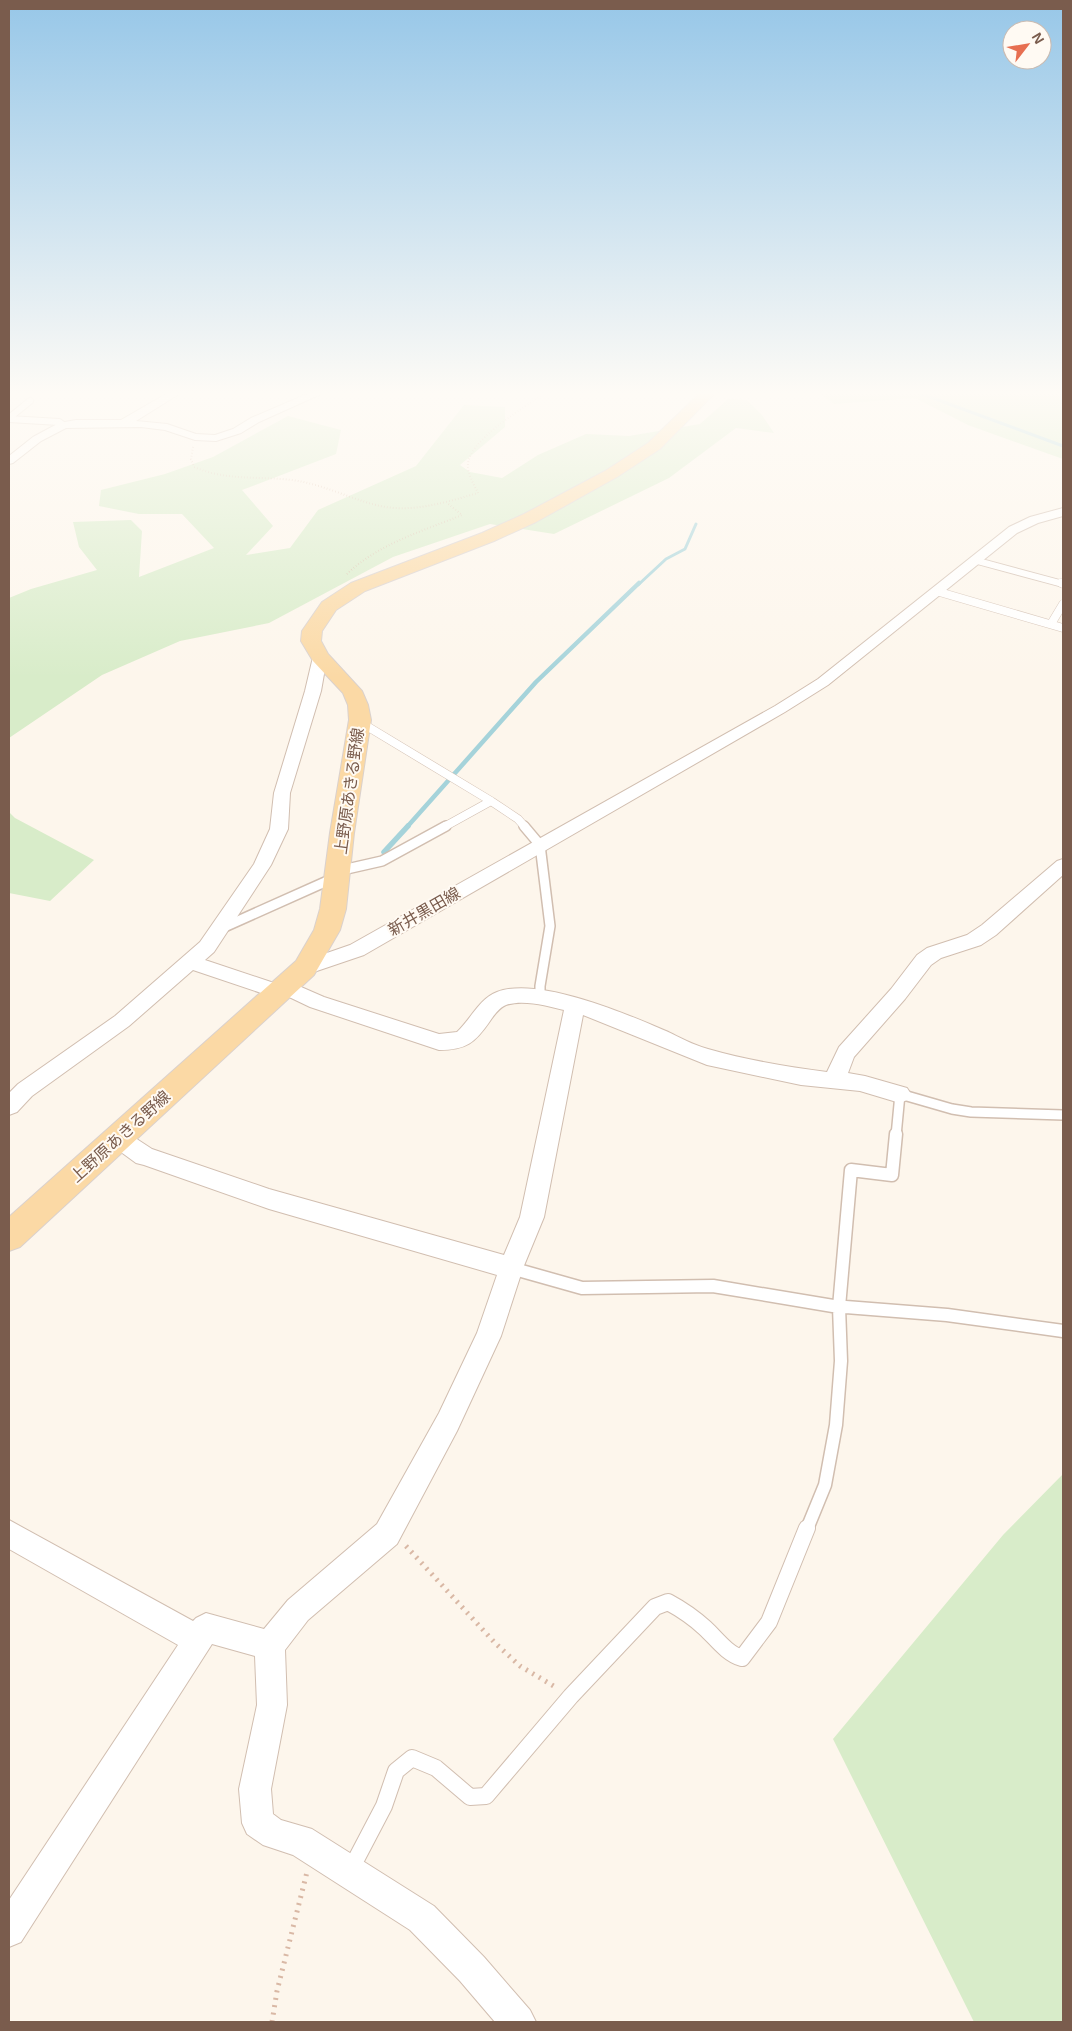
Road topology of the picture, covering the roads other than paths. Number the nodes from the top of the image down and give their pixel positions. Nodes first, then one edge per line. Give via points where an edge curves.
1 (582, 489) edge
2 (1063, 512) edge
3 (974, 560) junction
4 (1063, 584) edge
5 (936, 591) junction
6 (1063, 604) edge
7 (1051, 624) junction
8 (1063, 628) edge
9 (320, 656) junction
10 (360, 722) junction
11 (491, 800) junction
12 (540, 845) junction
13 (1063, 865) edge
14 (338, 873) junction
15 (217, 931) junction
16 (190, 962) junction
17 (290, 982) junction
18 (540, 998) junction
19 (575, 1006) junction
20 (834, 1081) junction
21 (900, 1094) junction
22 (9, 1106) edge
23 (1063, 1115) edge
24 (118, 1138) junction
25 (9, 1237) edge
26 (511, 1268) junction
27 (839, 1307) junction
28 (1063, 1331) edge
29 (9, 1534) edge
30 (197, 1639) junction
31 (270, 1645) junction
32 (349, 1872) junction
33 (9, 1930) edge
34 (518, 2022) edge

1 - 9 main road, 上野原あきる野線 via 496,533 358,587 330,606 312,631 311,640
2 - 3 street via 1019,526
3 - 4 lane
3 - 5 street
5 - 7 lane
5 - 12 street, 新井黒田線 via 823,682
6 - 7 lane
7 - 8 lane
9 - 10 main road, 上野原あきる野線 via 352,691
9 - 15 street via 313,691 282,793 279,829 262,865
10 - 11 lane
10 - 14 main road, 上野原あきる野線
11 - 12 lane via 518,820
11 - 14 lane via 382,861
12 - 17 street, 新井黒田線 via 357,950
12 - 18 lane via 550,926
13 - 20 street via 974,940 934,953 924,960 846,1054
14 - 15 lane
14 - 17 main road, 上野原あきる野線 via 327,930
15 - 16 street via 207,947
16 - 17 street
16 - 22 street via 122,1021 25,1090
17 - 18 street via 317,1002 452,1044 463,1040 498,999 515,996
17 - 24 main road, 上野原あきる野線
18 - 19 street
19 - 20 street via 614,1018 704,1056
19 - 26 street via 532,1217
20 - 21 street via 858,1082
21 - 23 lane via 971,1112
21 - 27 lane via 892,1174 851,1170
24 - 25 main road, 上野原あきる野線
24 - 26 street via 144,1156 269,1199
26 - 27 lane via 582,1288 713,1286
26 - 31 street via 489,1336 448,1422 387,1534 298,1610
27 - 28 lane via 947,1315
27 - 32 lane via 841,1360 836,1425 825,1485 769,1622 742,1658 735,1656 685,1610 668,1602 655,1607 571,1696 486,1796 470,1797 436,1768 412,1758 396,1771 384,1806
29 - 30 street
30 - 31 street via 206,1628
30 - 33 street
31 - 32 street via 272,1705 255,1789 258,1823 274,1834 300,1841
32 - 34 street via 422,1918

